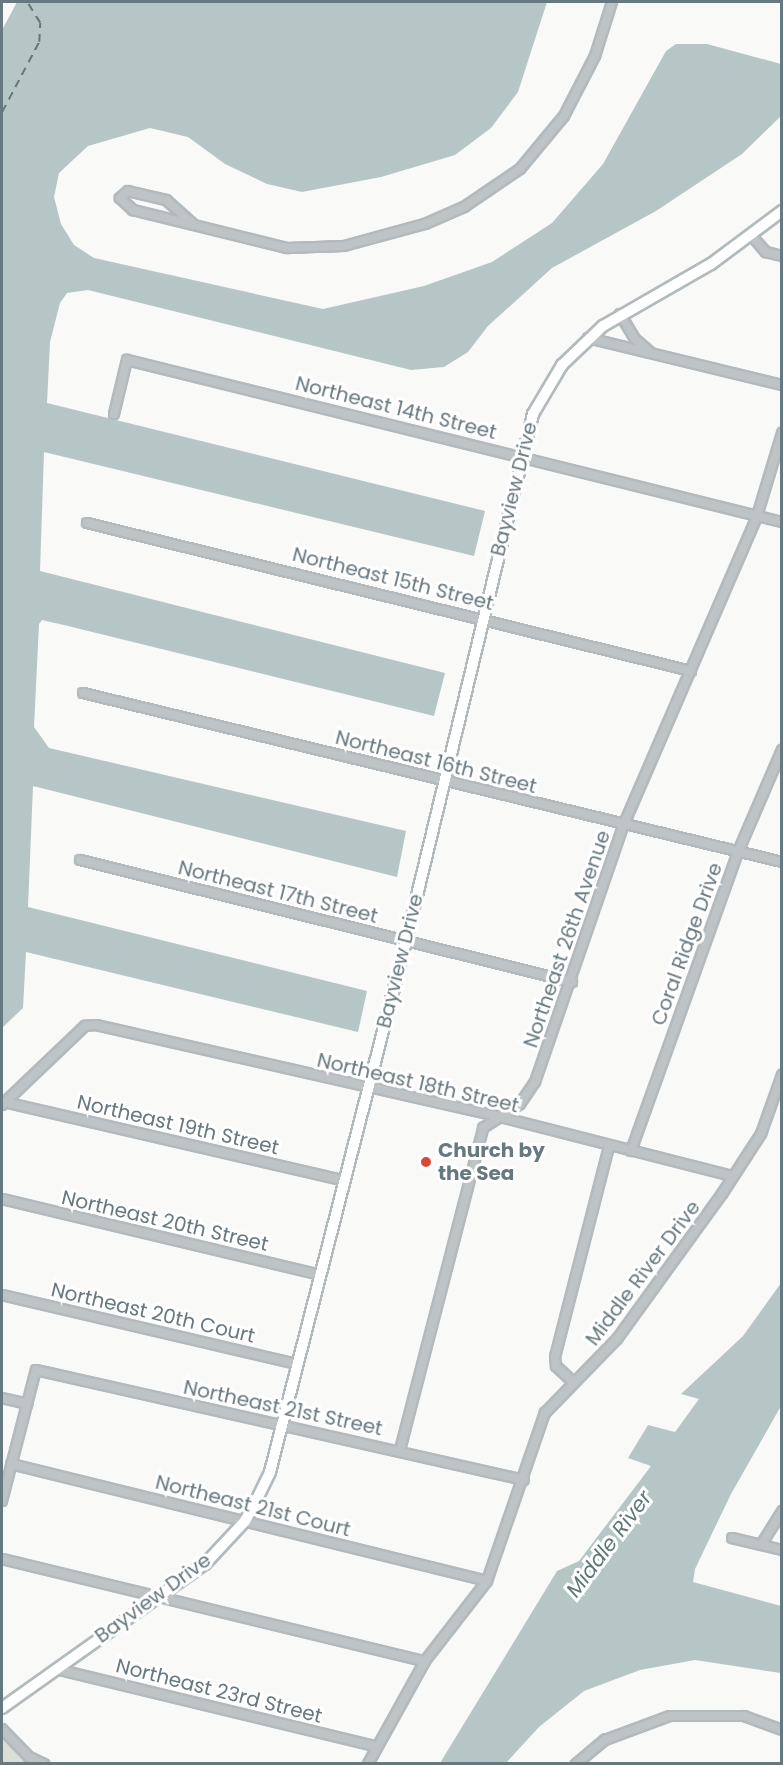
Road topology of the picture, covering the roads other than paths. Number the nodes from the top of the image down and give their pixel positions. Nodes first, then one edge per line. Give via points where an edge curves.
1 (612, 2) edge
2 (782, 211) edge
3 (193, 224) junction
4 (751, 235) junction
5 (782, 256) edge
6 (620, 314) junction
7 (588, 338) junction
8 (650, 352) junction
9 (782, 385) edge
10 (114, 414) dead end
11 (782, 433) edge
12 (520, 455) junction
13 (757, 516) junction
14 (782, 522) edge
15 (87, 523) dead end
16 (482, 617) junction
17 (691, 671) junction
18 (83, 693) dead end
19 (782, 750) edge
20 (444, 781) junction
21 (624, 824) junction
22 (738, 852) junction
23 (80, 860) dead end
24 (782, 862) edge
25 (406, 941) junction
26 (572, 982) junction
27 (782, 1075) edge
28 (368, 1089) junction
29 (3, 1104) edge
30 (501, 1118) junction
31 (609, 1146) junction
32 (631, 1151) junction
33 (733, 1176) junction
34 (345, 1181) junction
35 (2, 1199) edge
36 (320, 1275) junction
37 (2, 1295) edge
38 (297, 1365) junction
39 (572, 1382) junction
40 (2, 1398) edge
41 (27, 1404) junction
42 (283, 1422) junction
43 (400, 1450) junction
44 (11, 1464) junction
45 (524, 1480) junction
46 (2, 1497) edge
47 (782, 1511) edge
48 (245, 1521) junction
49 (732, 1538) dead end
50 (761, 1545) junction
51 (782, 1550) edge
52 (2, 1559) edge
53 (487, 1581) junction
54 (156, 1596) junction
55 (425, 1661) junction
56 (56, 1669) junction
57 (2, 1708) edge
58 (2, 1729) edge
59 (782, 1730) edge
60 (374, 1746) junction
61 (44, 1764) edge
62 (368, 1764) edge
63 (576, 1764) edge

1 - 3 street via 595,56 564,116 520,169 464,207 425,224 323,249 287,248
2 - 4 street, Bayview Drive
3 - 3 street via 166,200 129,191 120,198 133,210
4 - 5 street via 766,252
4 - 6 street, Bayview Drive via 711,264
6 - 7 street, Bayview Drive
6 - 8 street via 635,339
7 - 8 street
7 - 12 street, Bayview Drive via 547,387
8 - 9 street
10 - 12 street, Northeast 14th Street via 127,360
11 - 13 street, Northeast 26th Avenue
12 - 13 street, Northeast 14th Street
12 - 16 street, Bayview Drive
13 - 14 street, Northeast 14th Street
13 - 17 street, Northeast 26th Avenue
15 - 16 street, Northeast 15th Street
16 - 17 street, Northeast 15th Street
16 - 20 street, Bayview Drive
17 - 21 street, Northeast 26th Avenue
18 - 20 street, Northeast 16th Street
19 - 22 street, Coral Ridge Drive
20 - 21 street, Northeast 16th Street
20 - 25 street, Bayview Drive
21 - 22 street, Northeast 16th Street
21 - 26 street, Northeast 26th Avenue
22 - 24 street, Northeast 16th Street
22 - 32 street, Coral Ridge Drive
23 - 25 street, Northeast 17th Street
25 - 26 street, Northeast 17th Street
25 - 28 street, Bayview Drive
26 - 30 street, Northeast 26th Avenue via 535,1082 520,1104
27 - 33 street, Middle River Drive via 761,1134
28 - 29 street, Northeast 18th Street via 96,1025 85,1026
28 - 30 street, Northeast 18th Street
28 - 34 street, Bayview Drive
29 - 34 street, Northeast 19th Street
30 - 31 street, Northeast 18th Street
30 - 43 street, Northeast 26th Avenue via 483,1128
31 - 32 street, Northeast 18th Street
31 - 39 street via 555,1357 556,1366
32 - 33 street, Northeast 18th Street
33 - 39 street, Middle River Drive via 617,1339 592,1368
34 - 36 street, Bayview Drive
35 - 36 street, Northeast 20th Street
36 - 38 street, Bayview Drive
37 - 38 street, Northeast 20th Court
38 - 42 street, Bayview Drive
39 - 45 street, Middle River Drive via 545,1413
40 - 41 street
41 - 42 street, Northeast 21st Street via 36,1370 268,1425
41 - 44 street
42 - 43 street, Northeast 21st Street
42 - 48 street, Bayview Drive via 270,1472
43 - 45 street, Northeast 21st Street
44 - 46 street
44 - 48 street, Northeast 21st Court
45 - 53 street, Middle River Drive
47 - 50 street
48 - 53 street, Northeast 21st Court
48 - 54 street, Bayview Drive via 205,1564
49 - 50 street
50 - 51 street
52 - 54 street
53 - 55 street, Middle River Drive
54 - 55 street
54 - 56 street, Bayview Drive
55 - 60 street, Middle River Drive
56 - 57 street, Bayview Drive
56 - 60 street, Northeast 23rd Street
58 - 61 street via 29,1756
59 - 63 street via 744,1716 670,1716 606,1740
60 - 62 street, Middle River Drive

